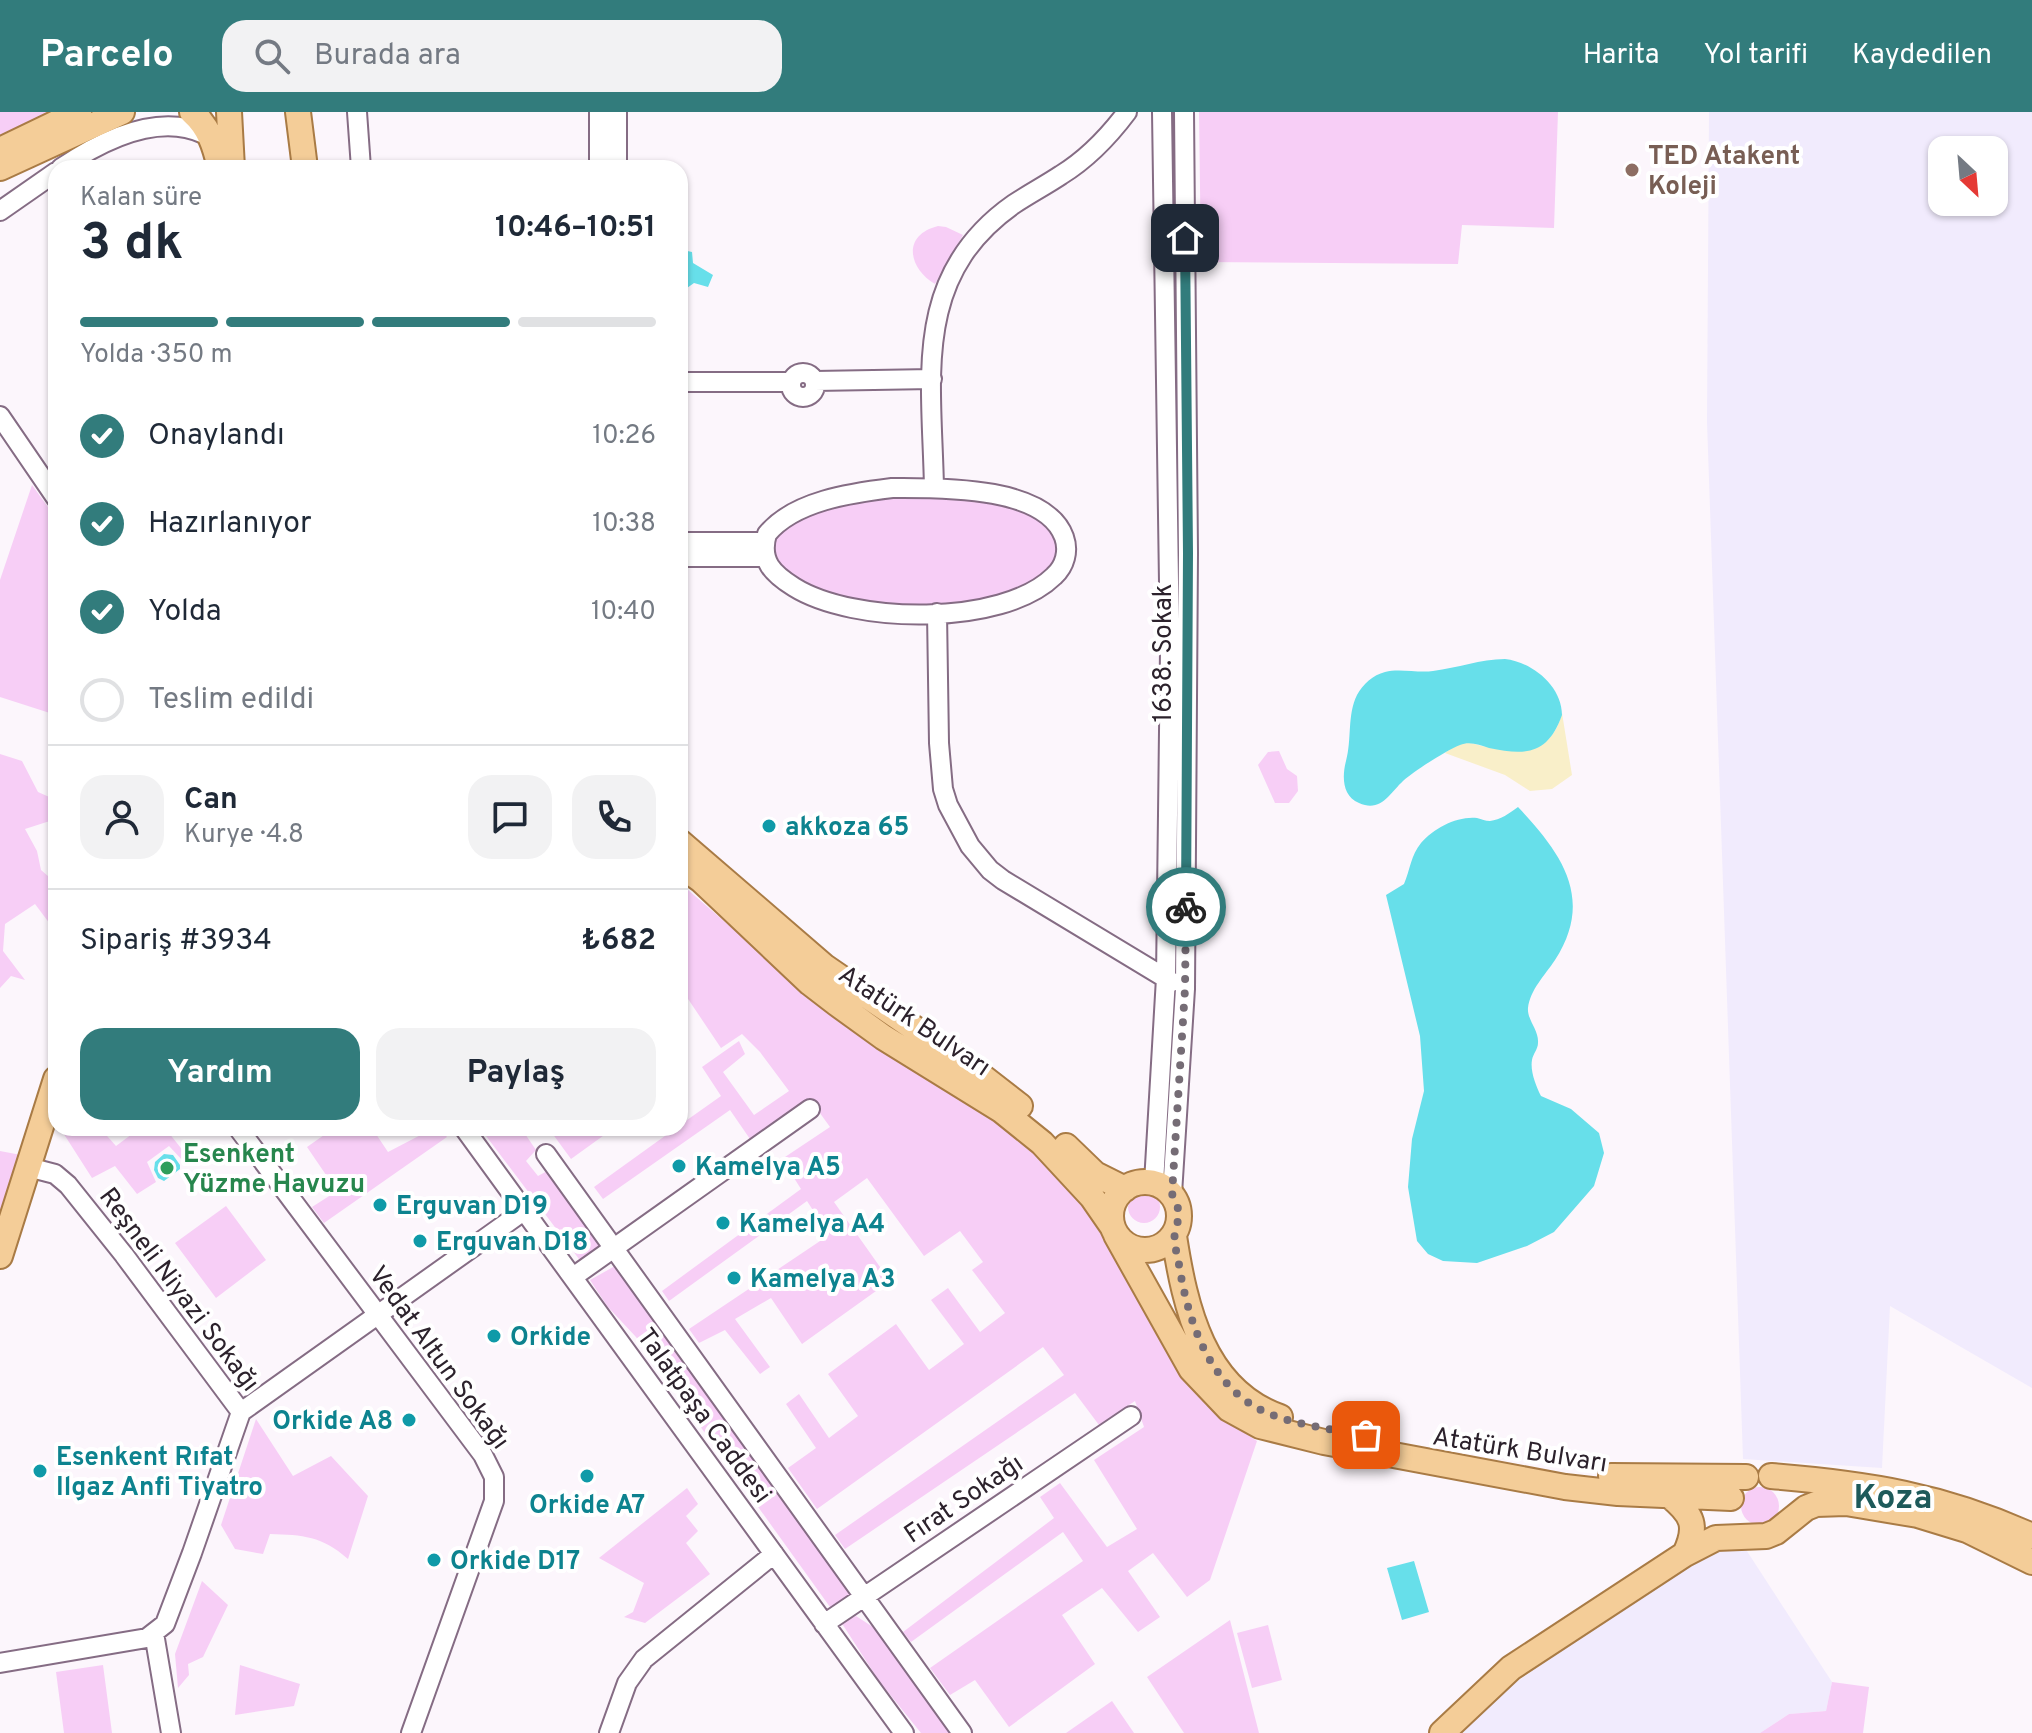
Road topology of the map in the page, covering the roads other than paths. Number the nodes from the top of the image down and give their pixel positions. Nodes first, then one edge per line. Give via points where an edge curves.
1 (79, 112) edge
2 (122, 112) edge
3 (192, 112) edge
4 (357, 112) edge
5 (599, 112) edge
6 (617, 112) edge
7 (1127, 112) edge
8 (1162, 112) edge
9 (1184, 112) edge
10 (298, 117) edge
11 (225, 135) edge
12 (0, 150) edge
13 (73, 160) edge
14 (230, 160) edge
15 (304, 160) edge
16 (360, 160) edge
17 (599, 160) edge
18 (617, 160) edge
19 (0, 168) edge
20 (48, 178) edge
21 (0, 211) edge
22 (932, 379) junction
23 (688, 382) edge
24 (0, 416) edge
25 (48, 486) edge
26 (934, 488) junction
27 (688, 543) edge
28 (764, 550) junction
29 (688, 556) edge
30 (937, 613) junction
31 (688, 849) edge
32 (688, 871) edge
33 (1166, 978) junction
34 (1185, 989) junction
35 (48, 1104) edge
36 (810, 1109) dead end
37 (244, 1136) edge
38 (470, 1136) edge
39 (546, 1154) dead end
40 (28, 1167) junction
41 (1163, 1188) junction
42 (1125, 1189) junction
43 (525, 1210) junction
44 (1114, 1231) junction
45 (1174, 1236) junction
46 (2, 1242) edge
47 (613, 1248) junction
48 (573, 1277) junction
49 (378, 1314) junction
50 (241, 1412) junction
51 (1131, 1416) dead end
52 (1771, 1476) junction
53 (1746, 1477) junction
54 (1670, 1496) junction
55 (1730, 1502) junction
56 (1783, 1527) junction
57 (1755, 1536) junction
58 (2032, 1536) edge
59 (774, 1554) junction
60 (1685, 1554) junction
61 (2032, 1562) edge
62 (864, 1596) junction
63 (824, 1624) junction
64 (154, 1633) junction
65 (0, 1663) edge
66 (171, 1733) edge
67 (411, 1733) edge
68 (609, 1733) edge
69 (904, 1733) edge
70 (962, 1733) edge
71 (1442, 1733) edge

1 - 12 main road
2 - 19 main road
3 - 11 main road
4 - 16 street
5 - 17 street
6 - 18 street
7 - 22 street via 1078,163 1015,203 971,241 940,299
8 - 33 street, 1638. Sokak via 1170,650
9 - 34 street, 1638. Sokak
10 - 15 main road
11 - 13 street via 153,117 129,124
11 - 14 main road
20 - 21 street
22 - 23 street via 815,381 814,390 804,397 794,393 791,382
22 - 26 street
24 - 25 street
26 - 28 street via 839,497 783,519 767,534
26 - 30 street via 994,495 1040,510 1059,527 1066,549 1055,575 1028,594 978,609
27 - 28 street
28 - 29 street
28 - 30 street via 773,572 829,603 879,612
30 - 33 street via 940,774 948,805 970,846 1003,880
31 - 42 main road, Atatürk Bulvarı via 825,967 962,1061 1044,1124 1095,1174
32 - 44 main road, Atatürk Bulvarı via 836,1003 1001,1110 1042,1143 1092,1197
33 - 34 street
33 - 41 street, 1638. Sokak
34 - 41 street, 1638. Sokak
35 - 40 main road
36 - 47 street
37 - 49 street, Vedat Altun Sokağı
38 - 43 street, Talatpaşa Caddesi
39 - 47 street
40 - 46 main road
40 - 50 street, Reşneli Niyazi Sokağı via 55,1174 68,1185
41 - 42 main road via 1134,1184
41 - 45 main road via 1180,1214
42 - 44 main road via 1112,1205
43 - 48 street, Talatpaşa Caddesi
43 - 49 street
44 - 45 main road via 1134,1249 1145,1251
44 - 54 main road, Atatürk Bulvarı via 1191,1369 1223,1404 1252,1422 1277,1432 1453,1467 1578,1489
45 - 53 main road, Atatürk Bulvarı via 1185,1297 1206,1353 1258,1408 1305,1424 1593,1474
47 - 48 street
47 - 62 street
48 - 59 street, Talatpaşa Caddesi
49 - 50 street
49 - 67 street, Vedat Altun Sokağı via 494,1477 494,1501
50 - 64 street, Reşneli Niyazi Sokağı via 165,1624
51 - 62 street, Fırat Sokağı
52 - 53 main road, Atatürk Bulvarı
52 - 56 main road via 1790,1497 1790,1515
52 - 58 main road, Atatürk Bulvarı via 1913,1493
53 - 55 main road
54 - 55 main road, Atatürk Bulvarı
54 - 60 main road via 1692,1524
55 - 57 main road via 1739,1528
55 - 60 main road via 1718,1527
56 - 57 main road
56 - 61 main road via 1822,1502 1867,1505 1967,1530
57 - 60 main road via 1716,1538
59 - 63 street, Talatpaşa Caddesi
59 - 68 street via 644,1659 627,1683
60 - 71 main road via 1511,1668
62 - 63 street, Fırat Sokağı
62 - 70 street
63 - 69 street, Talatpaşa Caddesi
64 - 65 street
64 - 66 street

